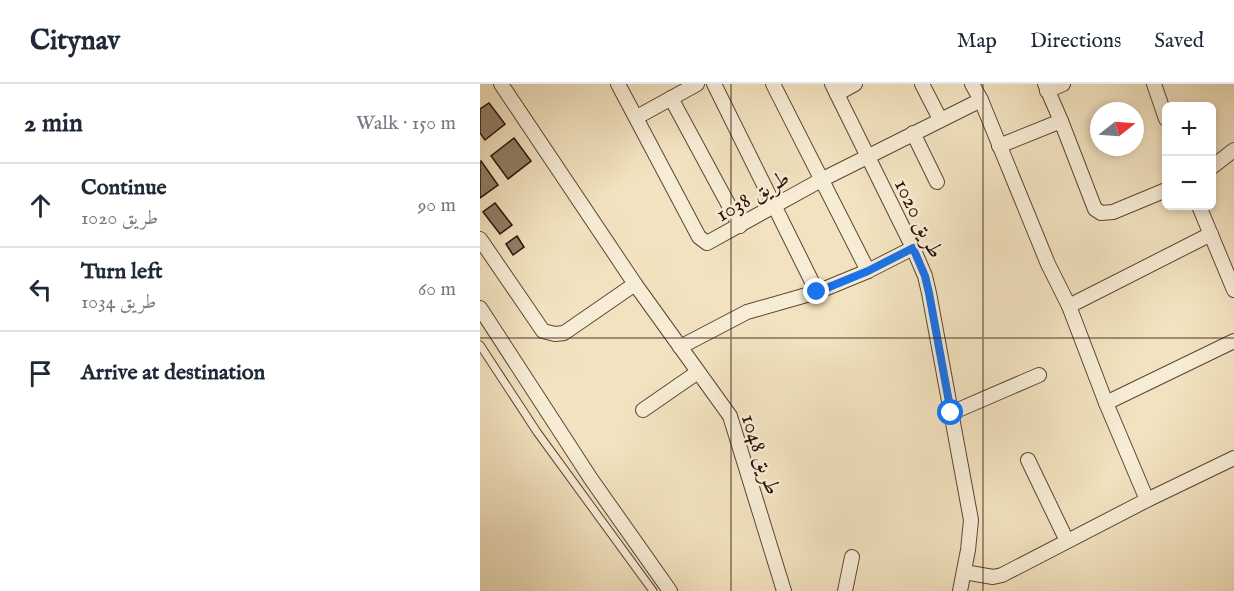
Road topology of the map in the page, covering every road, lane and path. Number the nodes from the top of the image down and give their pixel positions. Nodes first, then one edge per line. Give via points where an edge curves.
1 (501, 84) edge
2 (618, 84) edge
3 (697, 84) edge
4 (714, 84) edge
5 (772, 84) edge
6 (855, 84) edge
7 (922, 84) edge
8 (972, 84) edge
9 (1063, 84) edge
10 (1154, 84) edge
11 (1046, 87) edge
12 (834, 89) edge
13 (671, 98) junction
14 (981, 100) junction
15 (1162, 106) edge
16 (637, 117) junction
17 (940, 119) junction
18 (1061, 121) junction
19 (913, 133) junction
20 (999, 146) junction
21 (1234, 150) edge
22 (867, 157) junction
23 (1216, 164) edge
24 (821, 180) junction
25 (937, 182) dead end
26 (1162, 192) edge
27 (775, 205) junction
28 (1201, 210) edge
29 (740, 226) junction
30 (1211, 234) junction
31 (480, 239) edge
32 (913, 248) junction
33 (1228, 259) edge
34 (868, 271) junction
35 (635, 284) junction
36 (1234, 290) edge
37 (817, 292) junction
38 (1069, 306) junction
39 (480, 308) edge
40 (1234, 341) edge
41 (480, 345) edge
42 (680, 347) junction
43 (698, 372) junction
44 (1039, 375) dead end
45 (1106, 404) junction
46 (643, 410) dead end
47 (951, 413) junction
48 (1234, 458) edge
49 (1028, 460) dead end
50 (1147, 500) junction
51 (1067, 541) junction
52 (852, 557) dead end
53 (964, 572) junction
54 (652, 591) edge
55 (670, 591) edge
56 (784, 591) edge
57 (845, 591) edge
58 (960, 591) edge

1 - 35 street, طريق 1048
2 - 16 street, طريق 1038
3 - 13 street
4 - 27 street
5 - 24 street
6 - 12 street
7 - 17 street
8 - 14 street
9 - 11 street
10 - 15 street
11 - 18 street
12 - 22 street, طريق 1020
13 - 16 street
13 - 29 street
14 - 17 street, طريق 1038
14 - 20 street
16 - 29 street, طريق 1038 via 703,242 714,241
17 - 19 street, طريق 1038
18 - 20 street
18 - 26 street via 1095,209 1113,212
19 - 22 street, طريق 1038
19 - 25 street
20 - 38 street
21 - 23 street
22 - 24 street, طريق 1038
22 - 32 street, طريق 1020
24 - 27 street, طريق 1038
24 - 34 street
27 - 29 street, طريق 1038
27 - 37 street
28 - 30 street
30 - 33 street
30 - 38 street
31 - 35 street via 543,331 564,333
32 - 34 street
32 - 47 street, طريق 1020 via 929,293
33 - 36 street
34 - 37 street
35 - 42 street, طريق 1048
37 - 42 street via 747,312
38 - 45 street
39 - 55 street via 591,479
40 - 45 street
41 - 54 lane via 537,432
42 - 43 street, طريق 1048
43 - 46 street
43 - 56 street, طريق 1048 via 730,416
44 - 47 street
45 - 50 street
47 - 53 street, طريق 1020 via 971,520
48 - 50 street
49 - 51 street
50 - 51 street
51 - 53 street via 993,578
52 - 57 street
53 - 58 street, طريق 1020

